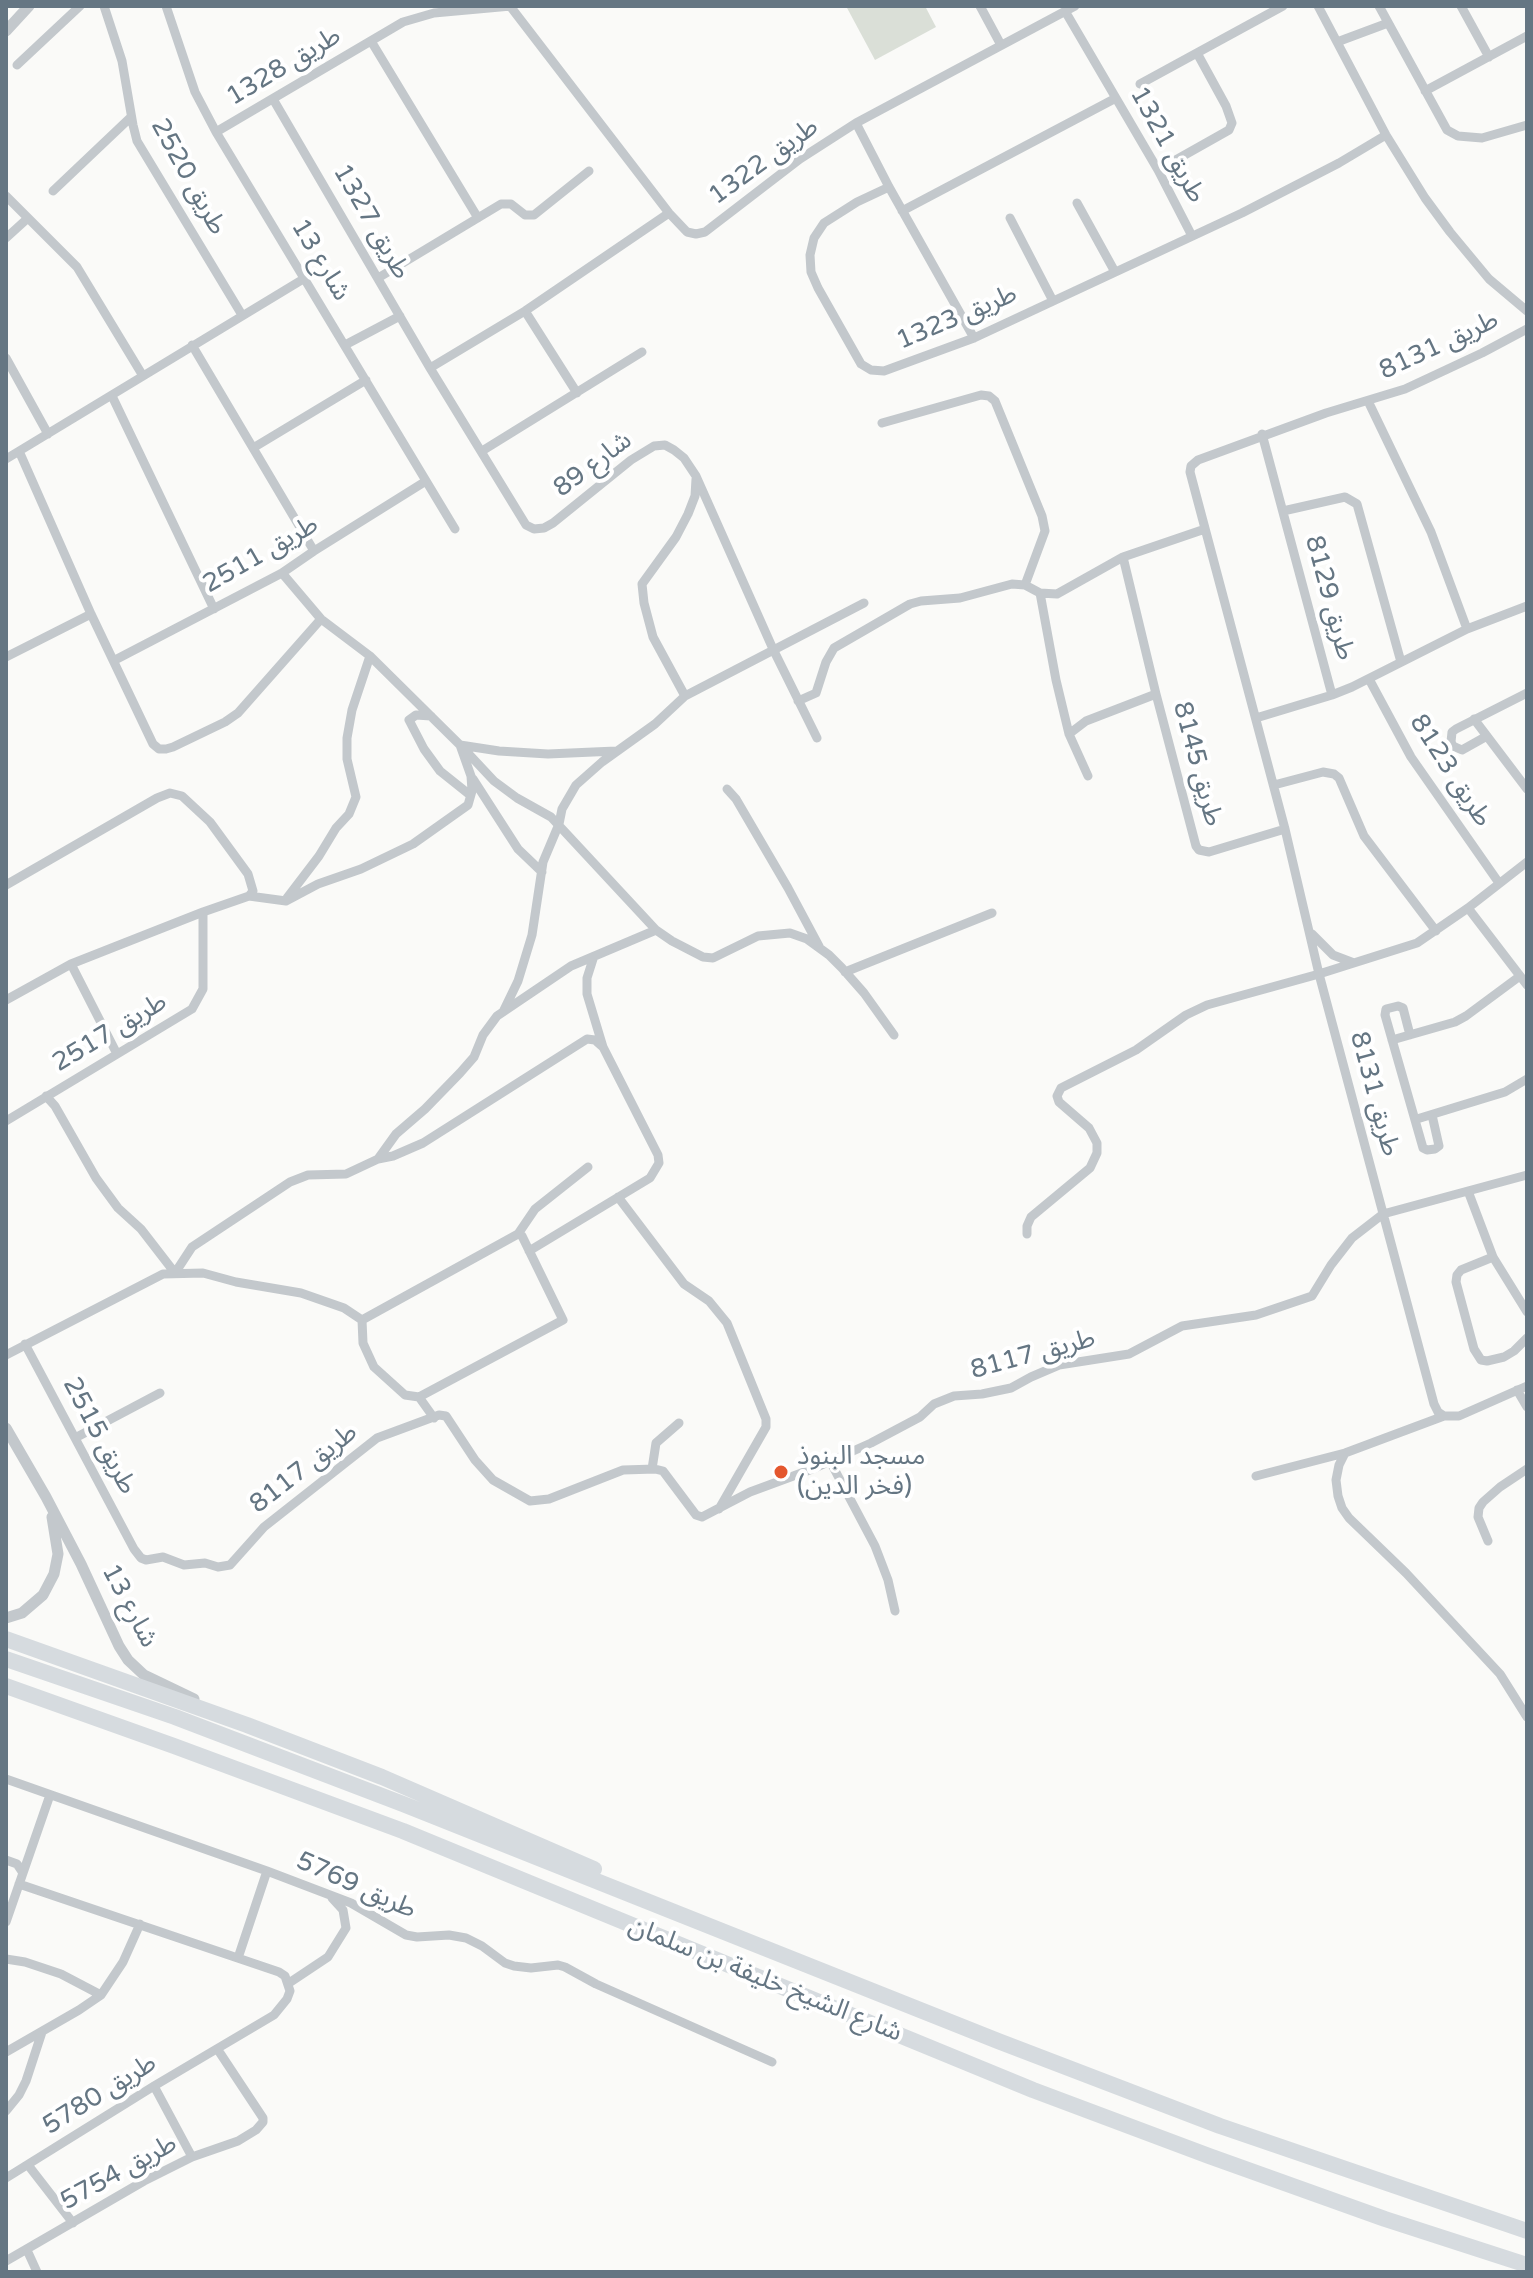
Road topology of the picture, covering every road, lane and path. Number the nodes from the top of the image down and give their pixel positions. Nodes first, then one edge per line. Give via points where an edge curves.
1 (29, 6) edge
2 (80, 6) edge
3 (104, 6) edge
4 (166, 6) edge
5 (511, 6) edge
6 (980, 6) edge
7 (1283, 6) edge
8 (1318, 6) edge
9 (1379, 6) edge
10 (1461, 6) edge
11 (1070, 9) edge
12 (1388, 23) junction
13 (6, 31) edge
14 (1527, 36) edge
15 (371, 41) junction
16 (1337, 42) junction
17 (1001, 45) junction
18 (1197, 53) junction
19 (1489, 57) junction
20 (17, 65) dead end
21 (1140, 84) dead end
22 (1425, 91) junction
23 (1116, 98) junction
24 (273, 99) junction
25 (131, 117) junction
26 (856, 123) junction
27 (1527, 125) edge
28 (216, 132) junction
29 (1386, 135) junction
30 (1158, 170) junction
31 (589, 171) dead end
32 (889, 187) junction
33 (53, 191) dead end
34 (6, 196) edge
35 (1077, 203) dead end
36 (902, 211) junction
37 (669, 213) junction
38 (28, 218) junction
39 (478, 218) junction
40 (1010, 218) dead end
41 (1192, 236) junction
42 (6, 238) edge
43 (1115, 272) junction
44 (305, 278) junction
45 (378, 278) junction
46 (1053, 301) junction
47 (525, 311) junction
48 (1527, 311) edge
49 (242, 315) junction
50 (400, 316) junction
51 (1527, 329) edge
52 (974, 338) junction
53 (192, 345) junction
54 (345, 345) junction
55 (642, 352) dead end
56 (6, 358) edge
57 (430, 368) junction
58 (143, 376) junction
59 (366, 380) junction
60 (577, 393) junction
61 (112, 396) junction
62 (1368, 401) junction
63 (882, 423) dead end
64 (48, 434) junction
65 (1262, 434) junction
66 (253, 448) junction
67 (19, 451) junction
68 (482, 451) junction
69 (6, 459) edge
70 (696, 476) junction
71 (426, 481) junction
72 (1283, 511) junction
73 (553, 523) joint
74 (455, 529) dead end
75 (1205, 529) junction
76 (314, 551) junction
77 (1123, 557) junction
78 (282, 573) junction
79 (1025, 585) junction
80 (1040, 593) junction
81 (864, 603) dead end
82 (1527, 606) edge
83 (214, 609) junction
84 (91, 614) junction
85 (321, 619) junction
86 (1467, 629) junction
87 (6, 643) edge
88 (773, 649) junction
89 (8, 656) edge
90 (370, 656) junction
91 (115, 660) junction
92 (1401, 662) junction
93 (1369, 679) junction
94 (1527, 693) edge
95 (1156, 694) junction
96 (1332, 695) junction
97 (685, 696) junction
98 (798, 701) junction
99 (431, 716) junction
100 (1256, 718) junction
101 (1474, 719) junction
102 (1069, 734) junction
103 (1487, 736) junction
104 (817, 738) dead end
105 (460, 745) junction
106 (618, 751) junction
107 (471, 776) junction
108 (1088, 776) dead end
109 (1274, 785) junction
110 (727, 789) dead end
111 (1527, 789) edge
112 (470, 795) junction
113 (559, 824) junction
114 (1285, 829) junction
115 (1527, 862) edge
116 (542, 872) junction
117 (1499, 883) junction
118 (6, 885) edge
119 (249, 896) junction
120 (286, 901) junction
121 (1468, 908) junction
122 (203, 912) junction
123 (992, 913) dead end
124 (656, 930) junction
125 (1436, 931) junction
126 (1310, 932) junction
127 (821, 949) junction
128 (594, 956) junction
129 (1354, 963) junction
130 (71, 964) junction
131 (845, 972) junction
132 (1319, 974) junction
133 (1520, 976) junction
134 (1527, 985) edge
135 (6, 1000) edge
136 (503, 1012) junction
137 (894, 1035) dead end
138 (1410, 1035) junction
139 (1392, 1040) junction
140 (603, 1047) junction
141 (117, 1054) junction
142 (1527, 1079) edge
143 (46, 1096) junction
144 (1432, 1115) junction
145 (1417, 1119) junction
146 (6, 1121) edge
147 (378, 1159) junction
148 (588, 1167) dead end
149 (1527, 1175) edge
150 (1468, 1191) junction
151 (618, 1197) junction
152 (1383, 1214) junction
153 (518, 1234) junction
154 (1027, 1234) dead end
155 (529, 1251) junction
156 (1493, 1257) junction
157 (175, 1273) junction
158 (1527, 1312) edge
159 (362, 1320) junction
160 (1527, 1338) edge
161 (25, 1344) junction
162 (6, 1355) edge
163 (1522, 1388) edge
164 (160, 1393) dead end
165 (419, 1397) junction
166 (1527, 1407) edge
167 (1441, 1414) junction
168 (434, 1418) junction
169 (679, 1423) dead end
170 (6, 1428) edge
171 (75, 1438) junction
172 (1345, 1453) junction
173 (830, 1461) junction
174 (652, 1469) junction
175 (1527, 1469) edge
176 (1256, 1476) dead end
177 (46, 1497) junction
178 (719, 1509) junction
179 (1488, 1541) dead end
180 (134, 1549) joint
181 (895, 1611) dead end
182 (6, 1618) edge
183 (6, 1639) edge
184 (6, 1659) edge
185 (6, 1686) edge
186 (1527, 1717) edge
187 (247, 1725) junction
188 (6, 1779) edge
189 (50, 1795) junction
190 (6, 1860) edge
191 (267, 1871) junction
192 (23, 1873) junction
193 (19, 1884) junction
194 (330, 1895) junction
195 (6, 1922) edge
196 (140, 1924) junction
197 (710, 1926) junction
198 (238, 1958) junction
199 (6, 1959) edge
200 (289, 1983) junction
201 (101, 1995) junction
202 (42, 2032) junction
203 (218, 2050) junction
204 (6, 2052) edge
205 (772, 2062) dead end
206 (154, 2086) junction
207 (6, 2111) edge
208 (192, 2157) junction
209 (28, 2165) junction
210 (6, 2178) edge
211 (73, 2223) junction
212 (1527, 2231) edge
213 (27, 2250) junction
214 (6, 2261) edge
215 (1527, 2265) edge
216 (37, 2272) edge

1 - 13 street
2 - 20 street
3 - 25 street, طريق 2520 via 122,61
4 - 28 street, شارع 13 via 195,92
5 - 15 street, طريق 1328 via 418,16
5 - 37 street, طريق 1322
6 - 17 street
7 - 18 street
8 - 16 street
9 - 12 street
10 - 19 street
11 - 17 street, طريق 1322
11 - 23 street, طريق 1321
12 - 16 street
12 - 22 street
14 - 19 street
15 - 24 street, طريق 1328
15 - 39 street
16 - 29 street
17 - 26 street, طريق 1322
18 - 21 street
18 - 30 street via 1232,123 1229,130
19 - 22 street
22 - 27 street via 1447,130 1458,136 1482,138
23 - 30 street, طريق 1321
23 - 36 street
24 - 28 street, طريق 1328
24 - 45 street, طريق 1327
25 - 33 street
25 - 49 street, طريق 2520 via 141,148
26 - 32 street
26 - 37 street, طريق 1322 via 705,232 687,232
28 - 44 street, شارع 13
29 - 41 street, طريق 1321
29 - 48 street via 1450,232 1489,279
30 - 41 street, طريق 1321
31 - 39 street via 534,215 506,203
32 - 36 street
32 - 52 street, طريق 1323 via 824,223 810,255 818,288 854,353 861,364 884,371
34 - 38 street
35 - 43 street
36 - 52 street
37 - 47 street
38 - 42 street
38 - 58 street via 77,267
39 - 45 street
40 - 46 street
41 - 43 street, طريق 1323
43 - 46 street, طريق 1323
44 - 49 street
44 - 54 street, شارع 13
45 - 50 street, طريق 1327
46 - 52 street, طريق 1323
47 - 57 street
47 - 60 street
49 - 53 street
50 - 54 street
50 - 57 street, طريق 1327
51 - 62 street, طريق 8131 via 1416,384
53 - 58 street
53 - 66 street
54 - 59 street, شارع 13
55 - 60 street
56 - 64 street
57 - 68 street, طريق 1327
58 - 61 street
59 - 66 street
59 - 71 street, شارع 13
60 - 68 street
61 - 64 street
61 - 83 street
62 - 65 street, طريق 8131
62 - 86 street, طريق 8131 via 1431,532
63 - 79 street via 981,395 995,401 1045,531
64 - 67 street
65 - 72 street, طريق 8129
65 - 75 street, طريق 8131 via 1195,462 1190,472
66 - 76 street
67 - 69 street
67 - 84 street
68 - 73 street, طريق 1327 via 526,525 534,529
70 - 73 street, شارع 89 via 674,450 654,446
70 - 88 street, شارع 89
70 - 97 street via 688,514 642,584 653,637
71 - 74 street, شارع 13
71 - 76 street, طريق 2511
72 - 92 street, طريق 8129 via 1345,497 1357,504
72 - 96 street, طريق 8129
75 - 77 street
75 - 100 street, طريق 8131
76 - 78 street, طريق 2511
77 - 80 street via 1063,591
77 - 95 street, طريق 8145
78 - 83 street, طريق 2511
78 - 85 street
79 - 80 street
79 - 98 street via 921,601 901,609 834,648 816,693
80 - 102 street
81 - 88 street
82 - 86 street, طريق 8129
83 - 91 street, طريق 2511
84 - 89 street
84 - 91 street
85 - 90 street
85 - 91 street via 238,713 166,749 153,744
86 - 92 street, طريق 8129
87 - 89 street
88 - 97 street
88 - 98 street, شارع 89
90 - 99 street
90 - 120 street via 347,738 356,797
92 - 93 street, طريق 8129
93 - 96 street, طريق 8129
93 - 117 street, طريق 8123 via 1411,757
94 - 101 street
95 - 102 street, طريق 8145 via 1086,721
95 - 114 street, طريق 8145 via 1199,850 1209,852
96 - 100 street, طريق 8129
97 - 106 street
98 - 104 street, شارع 89
99 - 105 street
99 - 112 street via 409,720 440,771
100 - 109 street, طريق 8131
101 - 103 street
101 - 103 street via 1452,732 1453,746 1467,749
102 - 108 street
103 - 111 street
105 - 106 street via 548,754
105 - 107 street
105 - 113 street via 494,781
106 - 113 street via 576,785
107 - 112 street
107 - 116 street via 518,849
109 - 114 street, طريق 8131
109 - 125 street via 1323,772 1339,778 1364,836
110 - 127 street
112 - 120 street via 468,805 413,844
113 - 116 street
113 - 124 street
114 - 126 street, طريق 8131
115 - 117 street
116 - 136 street via 532,935
117 - 121 street
118 - 119 street via 170,793 182,796 210,822 248,874 253,891
119 - 120 street
119 - 122 street
121 - 125 street
121 - 133 street
122 - 130 street
122 - 141 street, طريق 2517 via 199,1000 183,1016
123 - 131 street
124 - 127 street via 703,957 713,958 758,936 777,933 807,939
124 - 128 street
125 - 129 street via 1417,943
126 - 129 street via 1333,955
126 - 132 street, طريق 8131
127 - 131 street
128 - 136 street
128 - 140 street via 587,994
129 - 132 street
130 - 135 street
130 - 141 street
131 - 137 street
132 - 152 street, طريق 8131
132 - 154 street via 1207,1005 1136,1050 1061,1088 1059,1102 1089,1128 1097,1153 1090,1168 1031,1217
133 - 134 street
133 - 138 street via 1455,1022
136 - 147 street via 483,1035 474,1057 396,1134
138 - 139 street
138 - 139 street via 1403,1008 1388,1009
139 - 145 street
140 - 147 street via 587,1039 423,1143
140 - 151 street via 659,1163 650,1178
141 - 143 street, طريق 2517
142 - 144 street via 1505,1092
143 - 146 street, طريق 2517
143 - 157 street via 110,1198
144 - 145 street
144 - 145 street via 1439,1144 1435,1149 1423,1148
147 - 157 street via 346,1174 308,1175 290,1182 192,1247
148 - 153 street via 535,1209
149 - 150 street, طريق 8117
150 - 152 street, طريق 8117
150 - 156 street
151 - 155 street
151 - 178 street via 684,1284 709,1301 727,1323 766,1419
152 - 167 street, طريق 8131
152 - 173 street, طريق 8117 via 1352,1238 1312,1296 1256,1315 1182,1326 1129,1354 1059,1365 1011,1388 954,1396
153 - 155 street
153 - 159 street
155 - 165 street via 563,1320
156 - 158 street
156 - 160 street via 1461,1270 1456,1279 1476,1355 1487,1361 1504,1357
157 - 159 street via 203,1273 301,1293
157 - 161 street via 163,1274
159 - 165 street via 363,1343 374,1367 405,1395
161 - 162 street
161 - 171 street, طريق 2515
163 - 166 street
163 - 167 street via 1459,1416
164 - 171 street
165 - 168 street
167 - 172 street
168 - 174 street via 446,1416 482,1469 530,1501 549,1499 623,1470
168 - 180 street, طريق 8117 via 377,1438 264,1527 230,1565 184,1565 163,1557 146,1560
169 - 174 street via 656,1443
170 - 177 street, شارع 13
171 - 180 street, طريق 2515
172 - 176 street
172 - 186 street via 1336,1480 1342,1508 1500,1674
173 - 178 street, طريق 8117
173 - 181 street via 875,1546
174 - 178 street via 663,1471 696,1515
175 - 179 street via 1479,1508
177 - 182 street, شارع 13 via 57,1542 54,1574 43,1595 22,1613
177 - 187 street, شارع 13 via 128,1660 144,1675
183 - 187 highway
184 - 197 highway, شارع الشيخ خليفة بن سلمان via 190,1722
185 - 215 highway, شارع الشيخ خليفة بن سلمان via 403,1831 1048,2095 1385,2219
187 - 197 highway via 559,1853
188 - 189 street, طريق 5769
189 - 191 street, طريق 5769
189 - 192 street
190 - 192 street
191 - 194 street, طريق 5769
191 - 198 street
192 - 193 street
193 - 195 street
193 - 196 street
194 - 200 street via 343,1910 346,1928 328,1957
194 - 205 street, طريق 5769 via 406,1935 466,1938 514,1966 565,1967
196 - 198 street
196 - 201 street
197 - 212 highway, شارع الشيخ خليفة بن سلمان via 1220,2126
198 - 200 street via 279,1972
199 - 201 street via 61,1974
200 - 203 street, طريق 5780 via 290,1991 274,2015
201 - 202 street
202 - 204 street
202 - 207 street via 26,2081
203 - 206 street, طريق 5780
203 - 208 street, طريق 5754 via 263,2122 238,2141
206 - 208 street
206 - 209 street, طريق 5780
208 - 211 street, طريق 5754
209 - 210 street, طريق 5780
209 - 211 street
211 - 213 street, طريق 5754
213 - 214 street, طريق 5754
213 - 216 street

